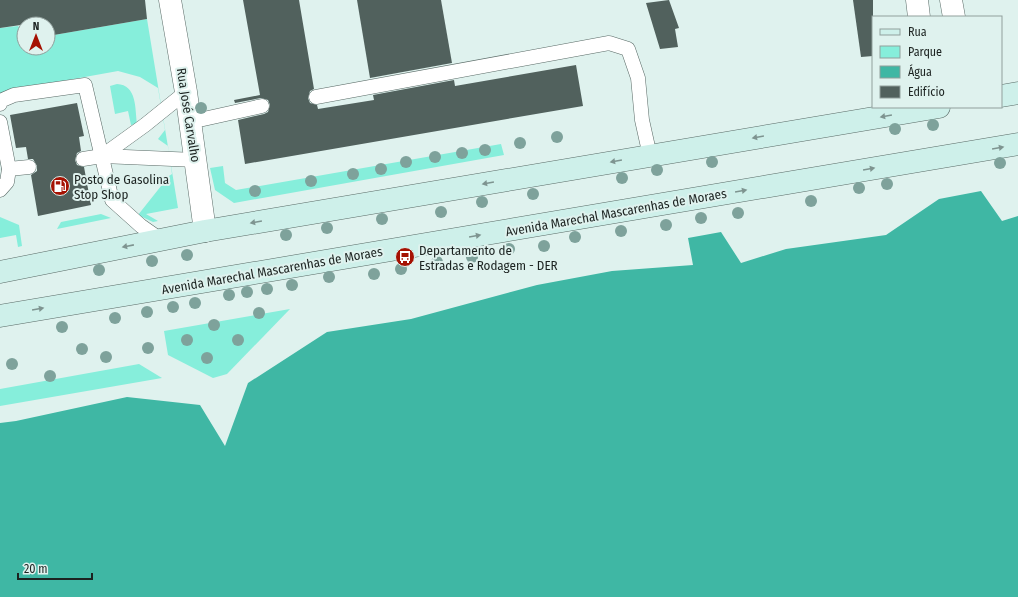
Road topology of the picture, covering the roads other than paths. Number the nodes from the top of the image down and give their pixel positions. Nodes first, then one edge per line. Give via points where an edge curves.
1 (170, 0) edge
2 (917, 0) edge
3 (951, 0) edge
4 (919, 16) edge
5 (954, 16) edge
6 (186, 92) junction
7 (1018, 94) edge
8 (1002, 96) edge
9 (316, 97) dead end
10 (0, 104) edge
11 (262, 106) dead end
12 (929, 108) edge
13 (0, 122) edge
14 (190, 122) junction
15 (1018, 144) edge
16 (102, 156) junction
17 (650, 156) junction
18 (83, 159) dead end
19 (196, 160) junction
20 (29, 167) dead end
21 (9, 169) junction
22 (0, 190) edge
23 (205, 231) junction
24 (161, 240) junction
25 (0, 272) edge
26 (0, 316) edge

1 - 6 street, Rua José Carvalho
2 - 4 street
3 - 5 street
6 - 14 street, Rua José Carvalho
6 - 16 lane
7 - 8 main road
9 - 17 lane via 609,43 628,50 638,78 642,120
10 - 16 lane via 0,101 14,95 85,85
11 - 14 lane
12 -> 17 main road
13 - 21 lane
14 - 19 street, Rua José Carvalho
26 -> 15 main road, Avenida Marechal Mascarenhas de Moraes
16 - 18 lane
16 - 19 lane
16 - 24 lane via 112,200
17 -> 23 main road
19 - 23 street, Rua José Carvalho
20 - 21 lane
21 - 22 lane via 7,182
23 - 24 main road
24 -> 25 main road

